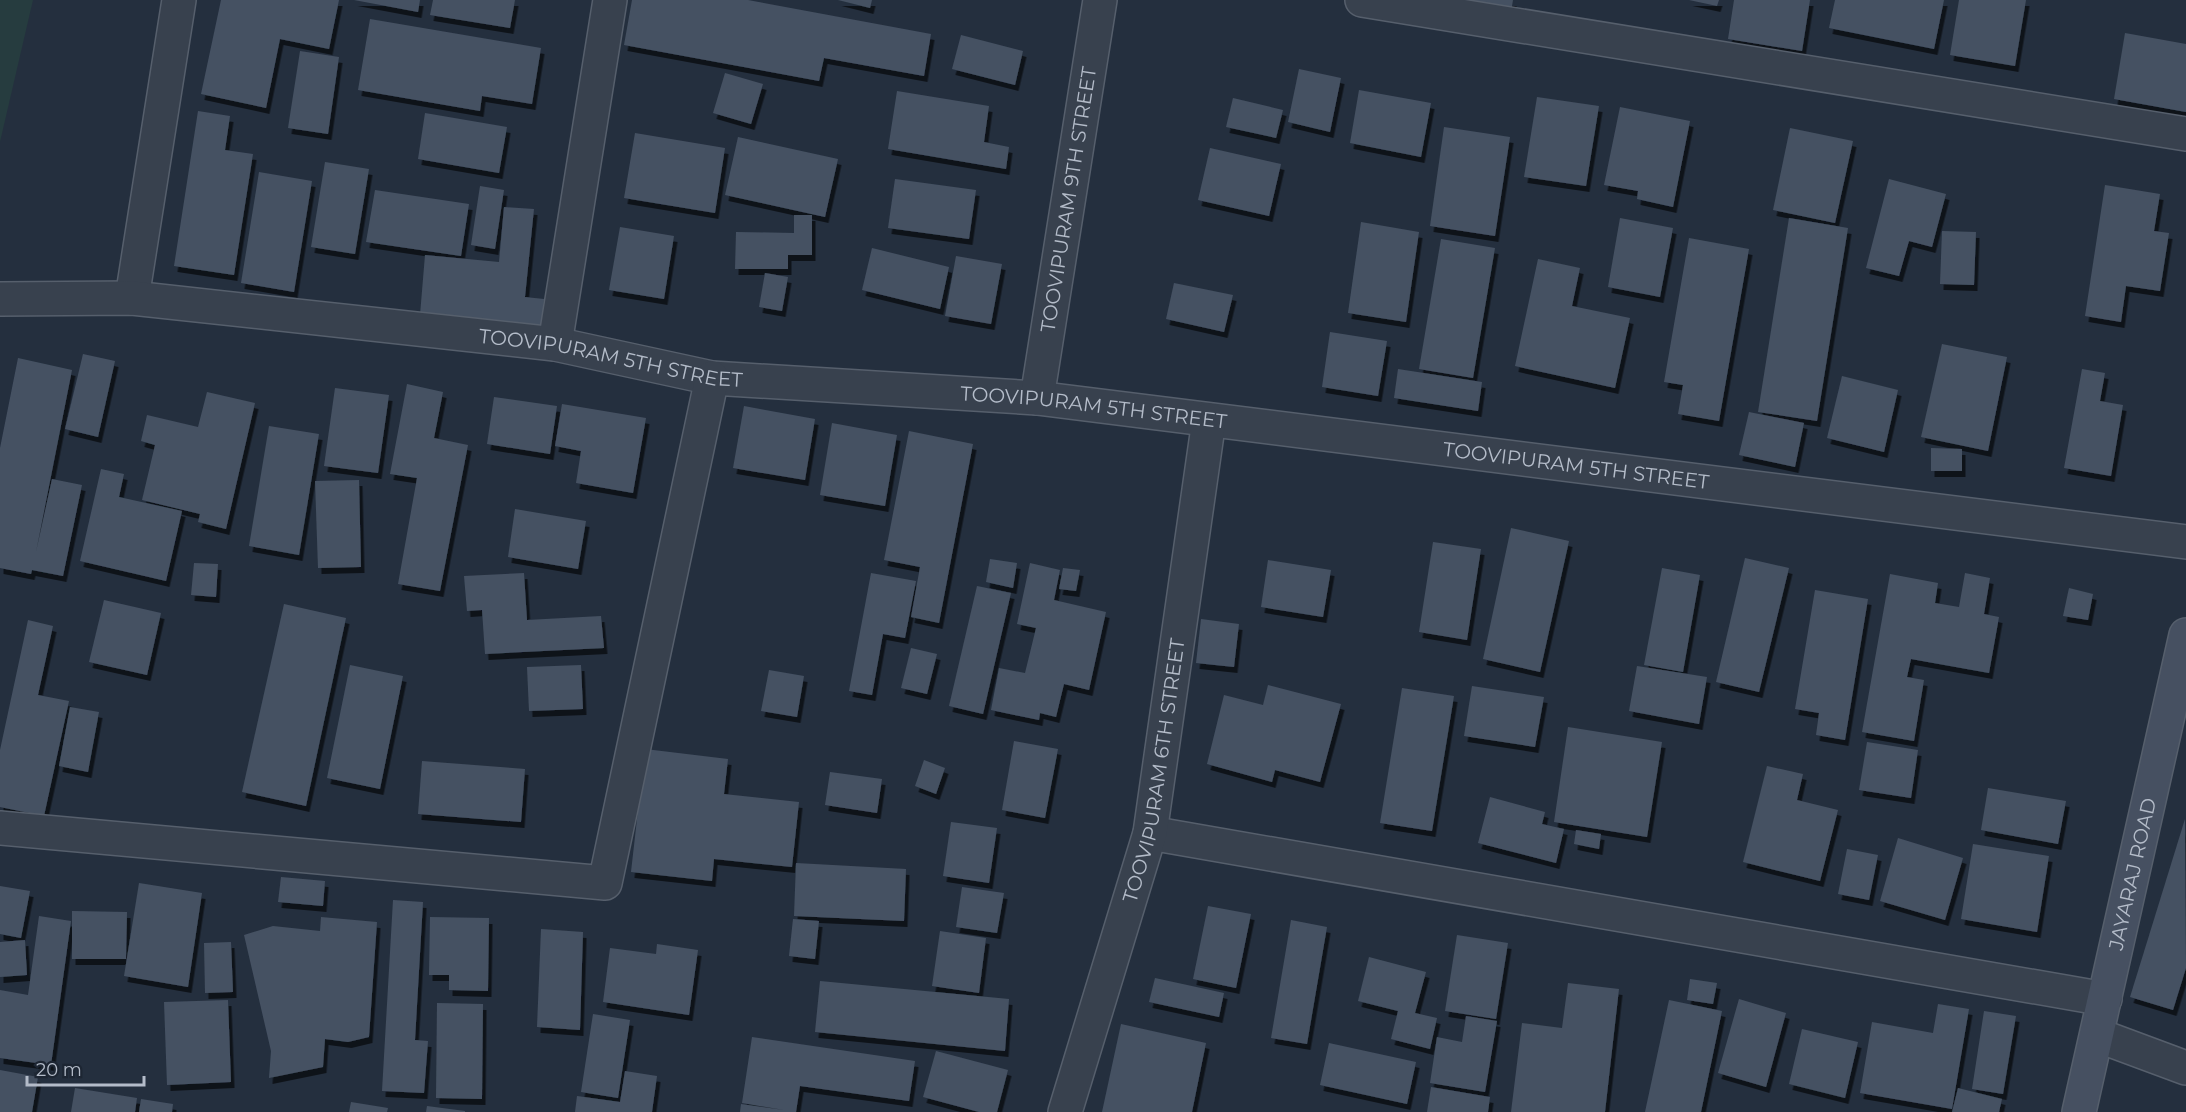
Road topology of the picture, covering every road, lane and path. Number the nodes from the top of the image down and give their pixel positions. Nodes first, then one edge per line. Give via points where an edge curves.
1 (179, 0) edge
2 (610, 0) edge
3 (1100, 0) edge
4 (1362, 0) edge
5 (2186, 134) edge
6 (132, 298) junction
7 (0, 299) edge
8 (555, 344) junction
9 (712, 378) junction
10 (1037, 398) junction
11 (1209, 420) junction
12 (2186, 542) edge
13 (2186, 634) edge
14 (0, 828) edge
15 (1150, 833) junction
16 (2105, 999) junction
17 (2097, 1035) junction
18 (2186, 1068) edge
19 (1065, 1112) edge
20 (2079, 1112) edge

1 - 6 street
2 - 8 street
3 - 10 street, TOOVIPURAM 9TH STREET
4 - 5 street
6 - 7 street, TOOVIPURAM 5TH STREET
6 - 8 street, TOOVIPURAM 5TH STREET
8 - 9 street, TOOVIPURAM 5TH STREET
9 - 10 street, TOOVIPURAM 5TH STREET
9 - 14 street via 605,883
10 - 11 street, TOOVIPURAM 5TH STREET
11 - 12 street, TOOVIPURAM 5TH STREET
11 - 15 street, TOOVIPURAM 6TH STREET
13 - 16 main road, JAYARAJ ROAD
15 - 16 street
15 - 19 street, TOOVIPURAM 6TH STREET
16 - 17 main road, JAYARAJ ROAD
17 - 18 street
17 - 20 main road, JAYARAJ ROAD

